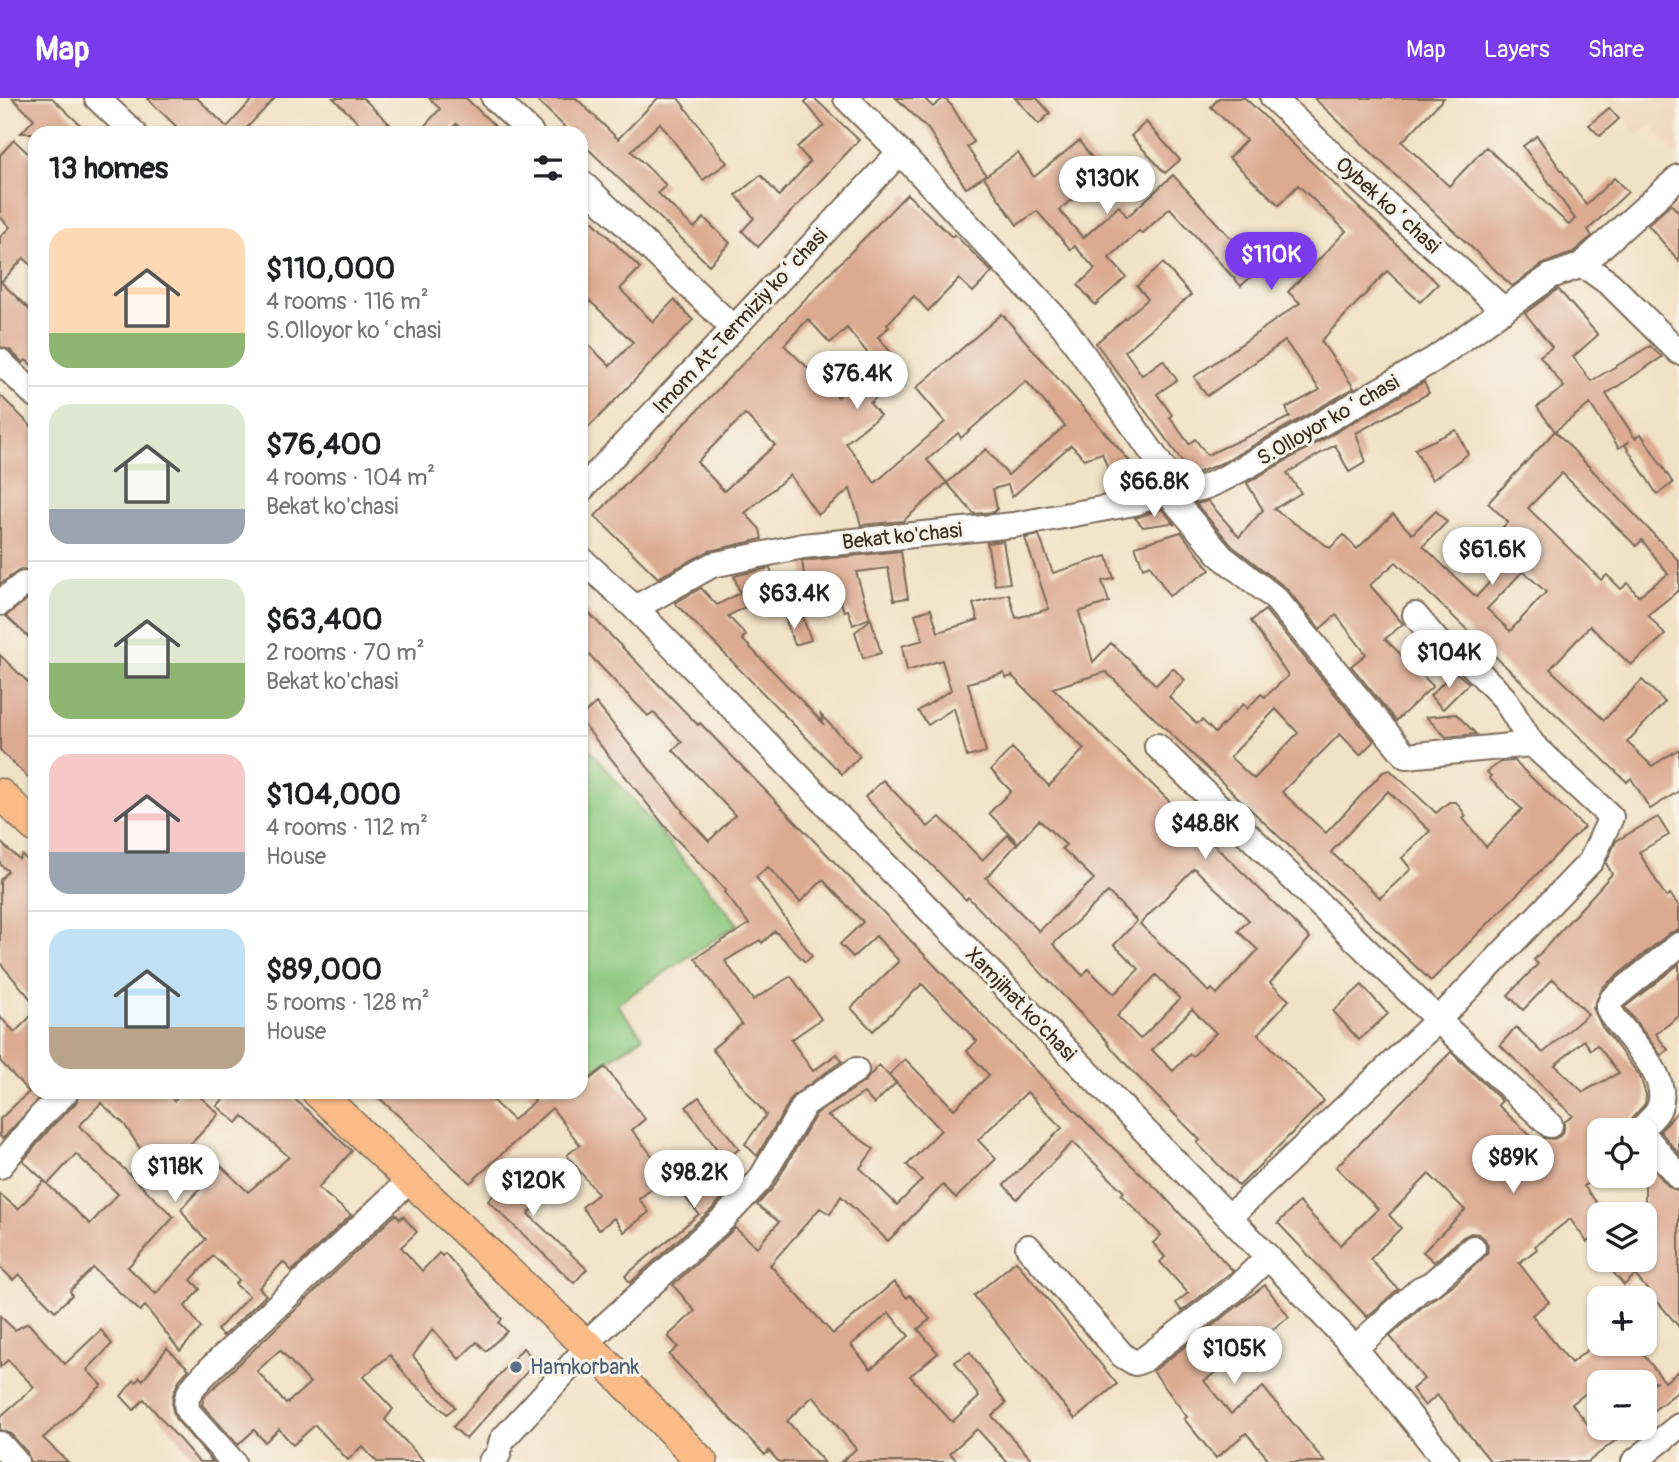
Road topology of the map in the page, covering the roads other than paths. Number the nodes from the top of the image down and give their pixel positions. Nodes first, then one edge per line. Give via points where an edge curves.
1 (97, 98) edge
2 (494, 98) edge
3 (846, 98) edge
4 (1273, 98) edge
5 (127, 126) edge
6 (523, 126) edge
7 (900, 152) junction
8 (1679, 177) edge
9 (588, 189) edge
10 (1580, 266) junction
11 (1504, 310) junction
12 (733, 328) junction
13 (1679, 352) edge
14 (0, 361) edge
15 (28, 388) edge
16 (588, 483) edge
17 (1171, 489) junction
18 (588, 565) edge
19 (24, 584) dead end
20 (0, 603) edge
21 (635, 608) junction
22 (1415, 615) dead end
23 (1532, 744) junction
24 (1157, 746) dead end
25 (0, 794) edge
26 (28, 820) edge
27 (1679, 945) edge
28 (1438, 1020) junction
29 (856, 1070) dead end
30 (59, 1099) edge
31 (325, 1099) edge
32 (1651, 1118) edge
33 (1550, 1125) dead end
34 (1657, 1150) edge
35 (0, 1167) edge
36 (1679, 1177) edge
37 (411, 1179) junction
38 (1229, 1217) junction
39 (1028, 1247) dead end
40 (1473, 1248) dead end
41 (1268, 1257) junction
42 (587, 1345) junction
43 (1354, 1348) junction
44 (1679, 1426) edge
45 (0, 1444) edge
46 (16, 1462) edge
47 (233, 1462) edge
48 (491, 1462) edge
49 (702, 1462) edge
50 (1447, 1462) edge
51 (1634, 1462) edge

1 - 5 street
2 - 6 street
3 - 7 street
4 - 11 street, Oybek koʻchasi
7 - 12 street, Imom At-Termiziy koʻchasi
7 - 17 street via 1064,327
8 - 10 street
9 - 12 street
10 - 11 street, S.Olloyor koʻchasi via 1551,276
10 - 13 street via 1610,284
11 - 17 street, S.Olloyor koʻchasi via 1433,360 1247,466 1198,488
12 - 16 street, Imom At-Termiziy koʻchasi
14 - 15 street
17 - 21 street, Bekat ko'chasi via 1134,503 1014,525 803,545 712,565
17 - 23 street via 1222,557 1275,597 1406,756
18 - 21 street, Xamjihat ko'chasi
19 - 20 street
21 - 38 street, Xamjihat ko'chasi
22 - 23 street via 1442,647 1469,662 1504,698
23 - 28 street via 1611,817 1591,861
24 - 28 street
25 - 26 main road
27 - 32 street via 1612,999 1608,1008 1653,1067 1661,1092 1659,1109
28 - 33 street
28 - 38 street
29 - 42 street via 805,1104 760,1180
30 - 35 street
31 - 37 main road
34 - 36 street
37 - 42 main road
37 - 47 street via 187,1396 189,1413
38 - 41 street, Xamjihat ko'chasi
39 - 41 street via 1123,1356 1135,1363 1235,1289
40 - 43 street
41 - 43 street, Xamjihat ko'chasi
42 - 48 street via 502,1440
42 - 49 main road
43 - 50 street, Xamjihat ko'chasi
44 - 51 street
45 - 46 street

